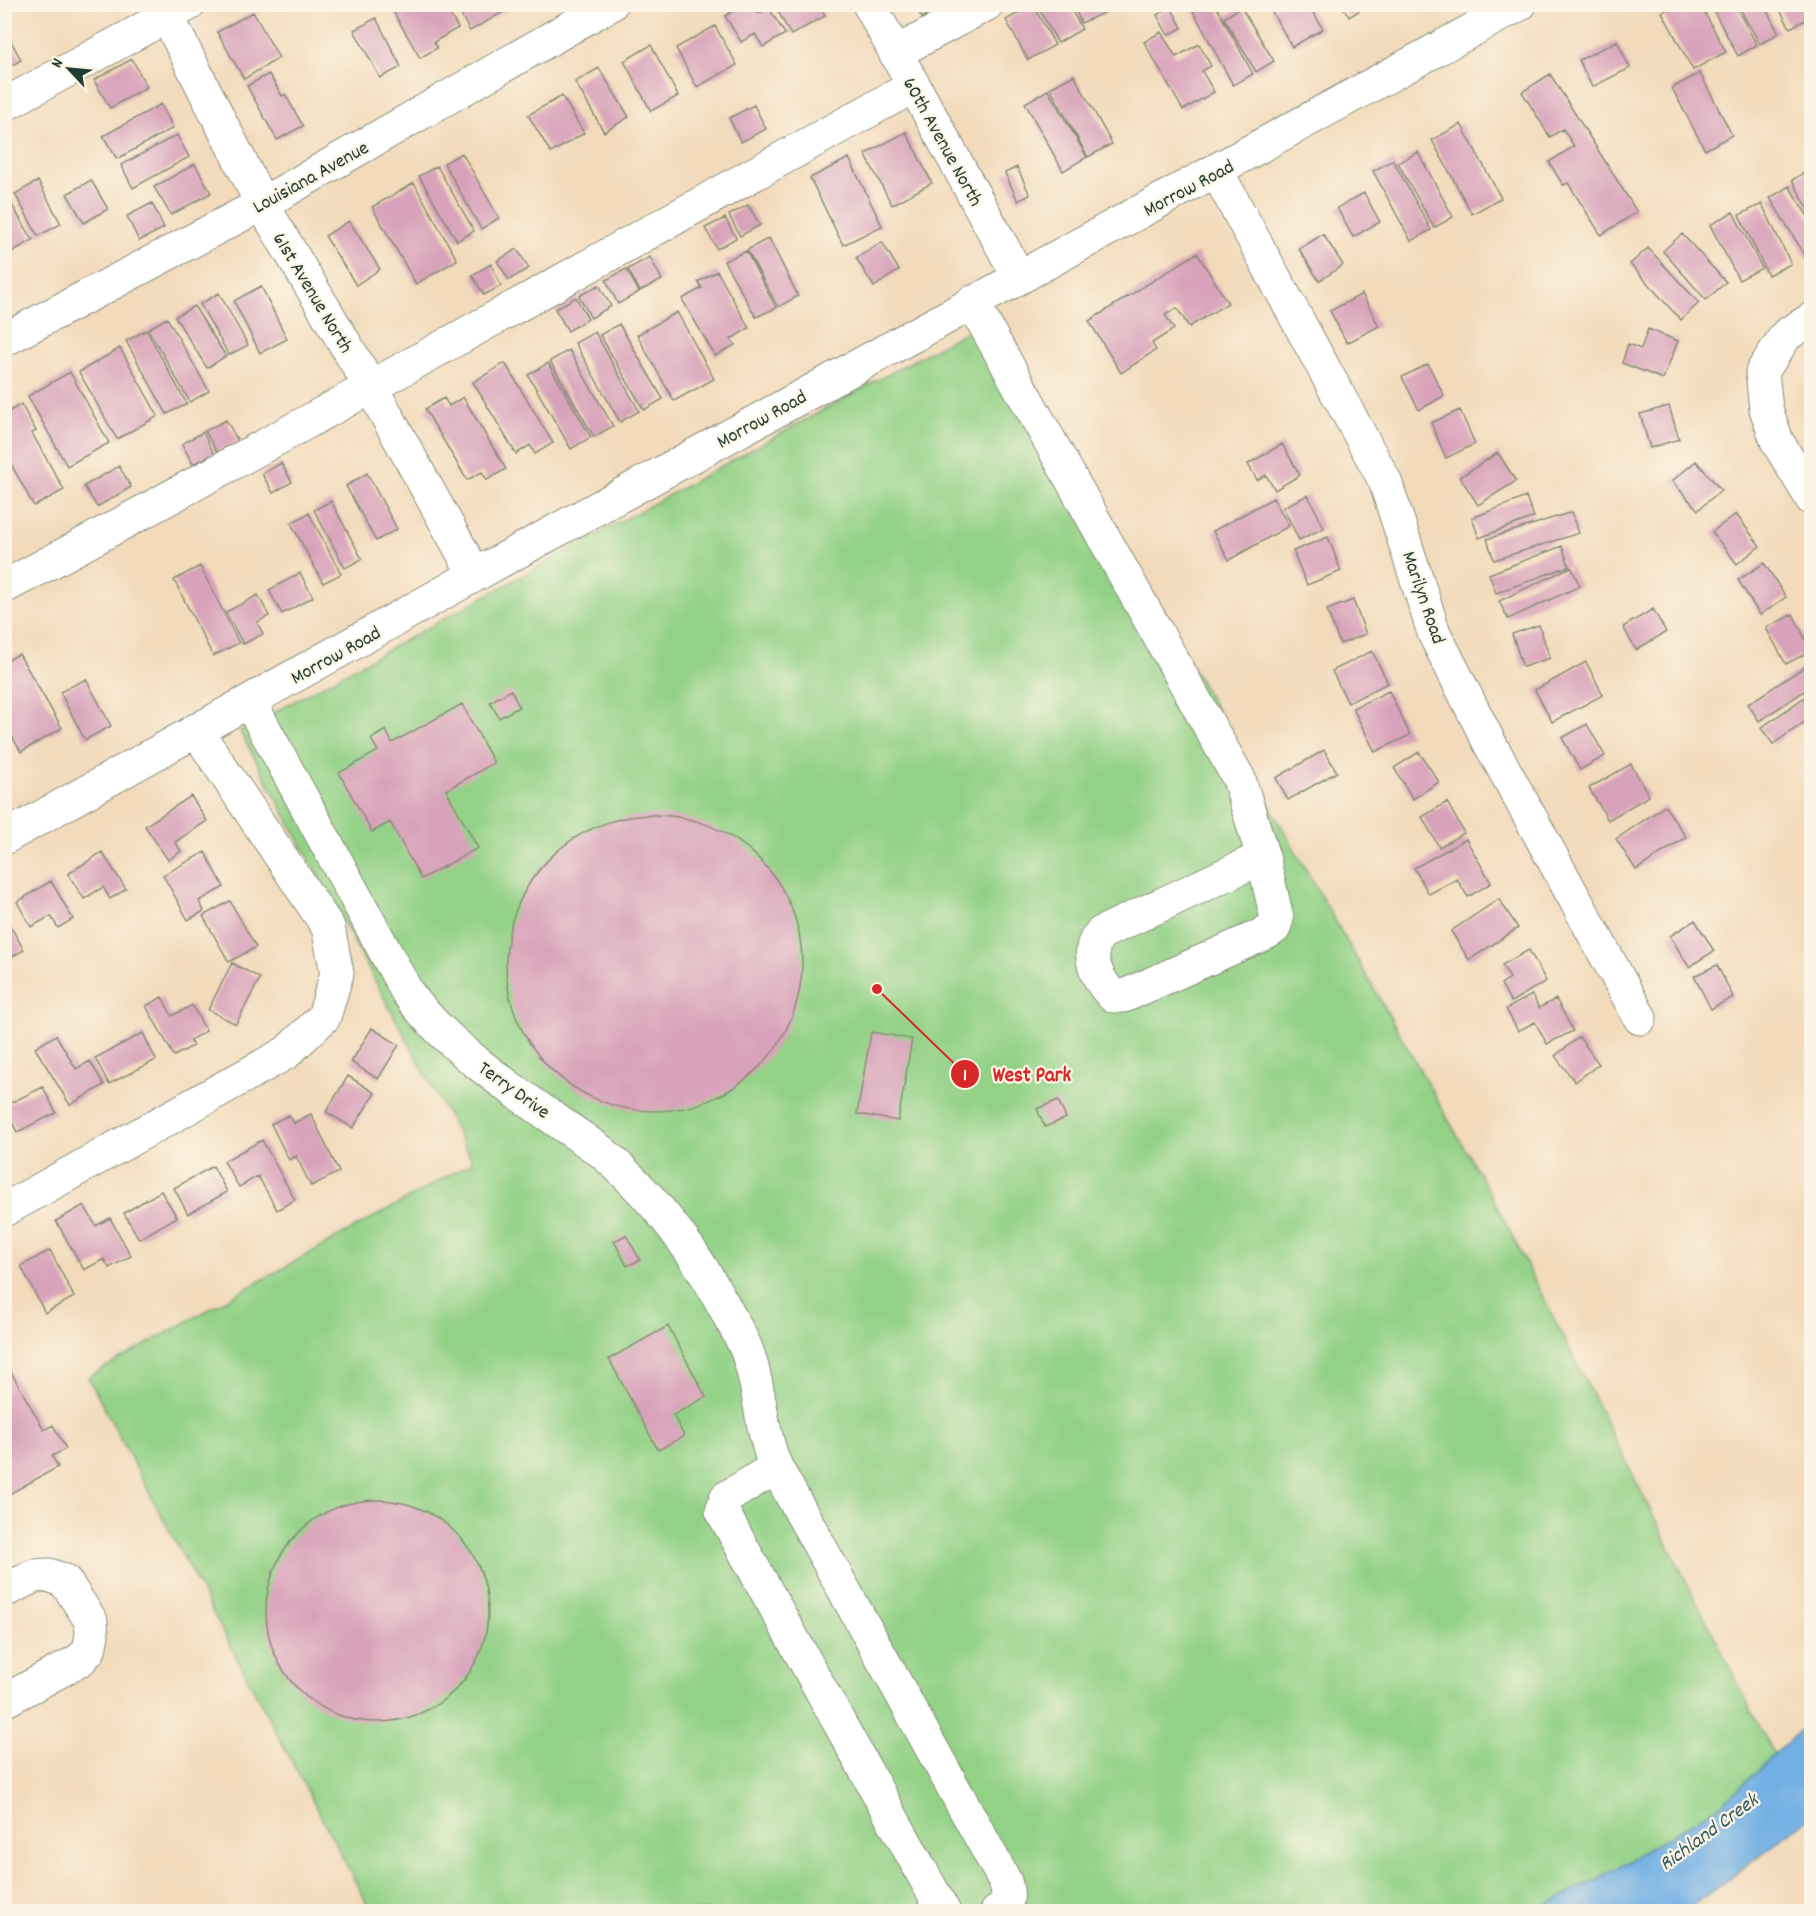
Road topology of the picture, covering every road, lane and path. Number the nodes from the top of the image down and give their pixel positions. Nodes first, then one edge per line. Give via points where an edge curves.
1 (611, 4) edge
2 (869, 4) edge
3 (987, 4) edge
4 (1520, 4) edge
5 (172, 8) edge
6 (895, 52) junction
7 (914, 86) junction
8 (4, 105) edge
9 (1217, 172) junction
10 (262, 204) junction
11 (1019, 277) junction
12 (972, 303) junction
13 (1812, 319) edge
14 (4, 340) edge
15 (372, 389) junction
16 (1812, 499) edge
17 (475, 575) junction
18 (4, 587) edge
19 (250, 702) junction
20 (196, 730) junction
21 (4, 838) edge
22 (1263, 857) junction
23 (1640, 1018) dead end
24 (4, 1210) edge
25 (776, 1467) junction
26 (4, 1591) edge
27 (4, 1701) edge
28 (944, 1911) edge
29 (997, 1911) edge

1 - 10 street, Louisiana Avenue
2 - 6 street, 60th Avenue North
3 - 6 street
4 - 9 street, Morrow Road
5 - 8 street
5 - 10 street, 61st Avenue North
6 - 7 street, 60th Avenue North
7 - 11 street, 60th Avenue North
7 - 15 street via 625,244
9 - 11 street, Morrow Road
9 - 23 street, Marilyn Road via 1385,481 1434,633
10 - 14 street, Louisiana Avenue
10 - 15 street, 61st Avenue North
11 - 12 street, Morrow Road
12 - 17 street, Morrow Road
12 - 22 street via 1239,779
13 - 16 street via 1786,335 1762,372 1766,409 1777,441
15 - 17 street, 61st Avenue North
15 - 18 street
17 - 19 street, Morrow Road
19 - 20 street, Morrow Road
19 - 25 street, Terry Drive via 407,992 422,1012 456,1044 602,1152 640,1186 689,1247 747,1349 767,1446
20 - 21 street, Morrow Road
20 - 24 street via 328,927 337,973 324,1017 286,1053
22 - 22 street via 1277,919 1274,928 1124,996 1113,996 1105,987 1091,954 1093,941 1101,933
25 - 28 street via 726,1498 722,1511
25 - 29 street, Terry Drive via 1005,1881 1009,1897
26 - 27 street via 34,1576 49,1575 65,1581 91,1621 92,1635 89,1650 80,1660

